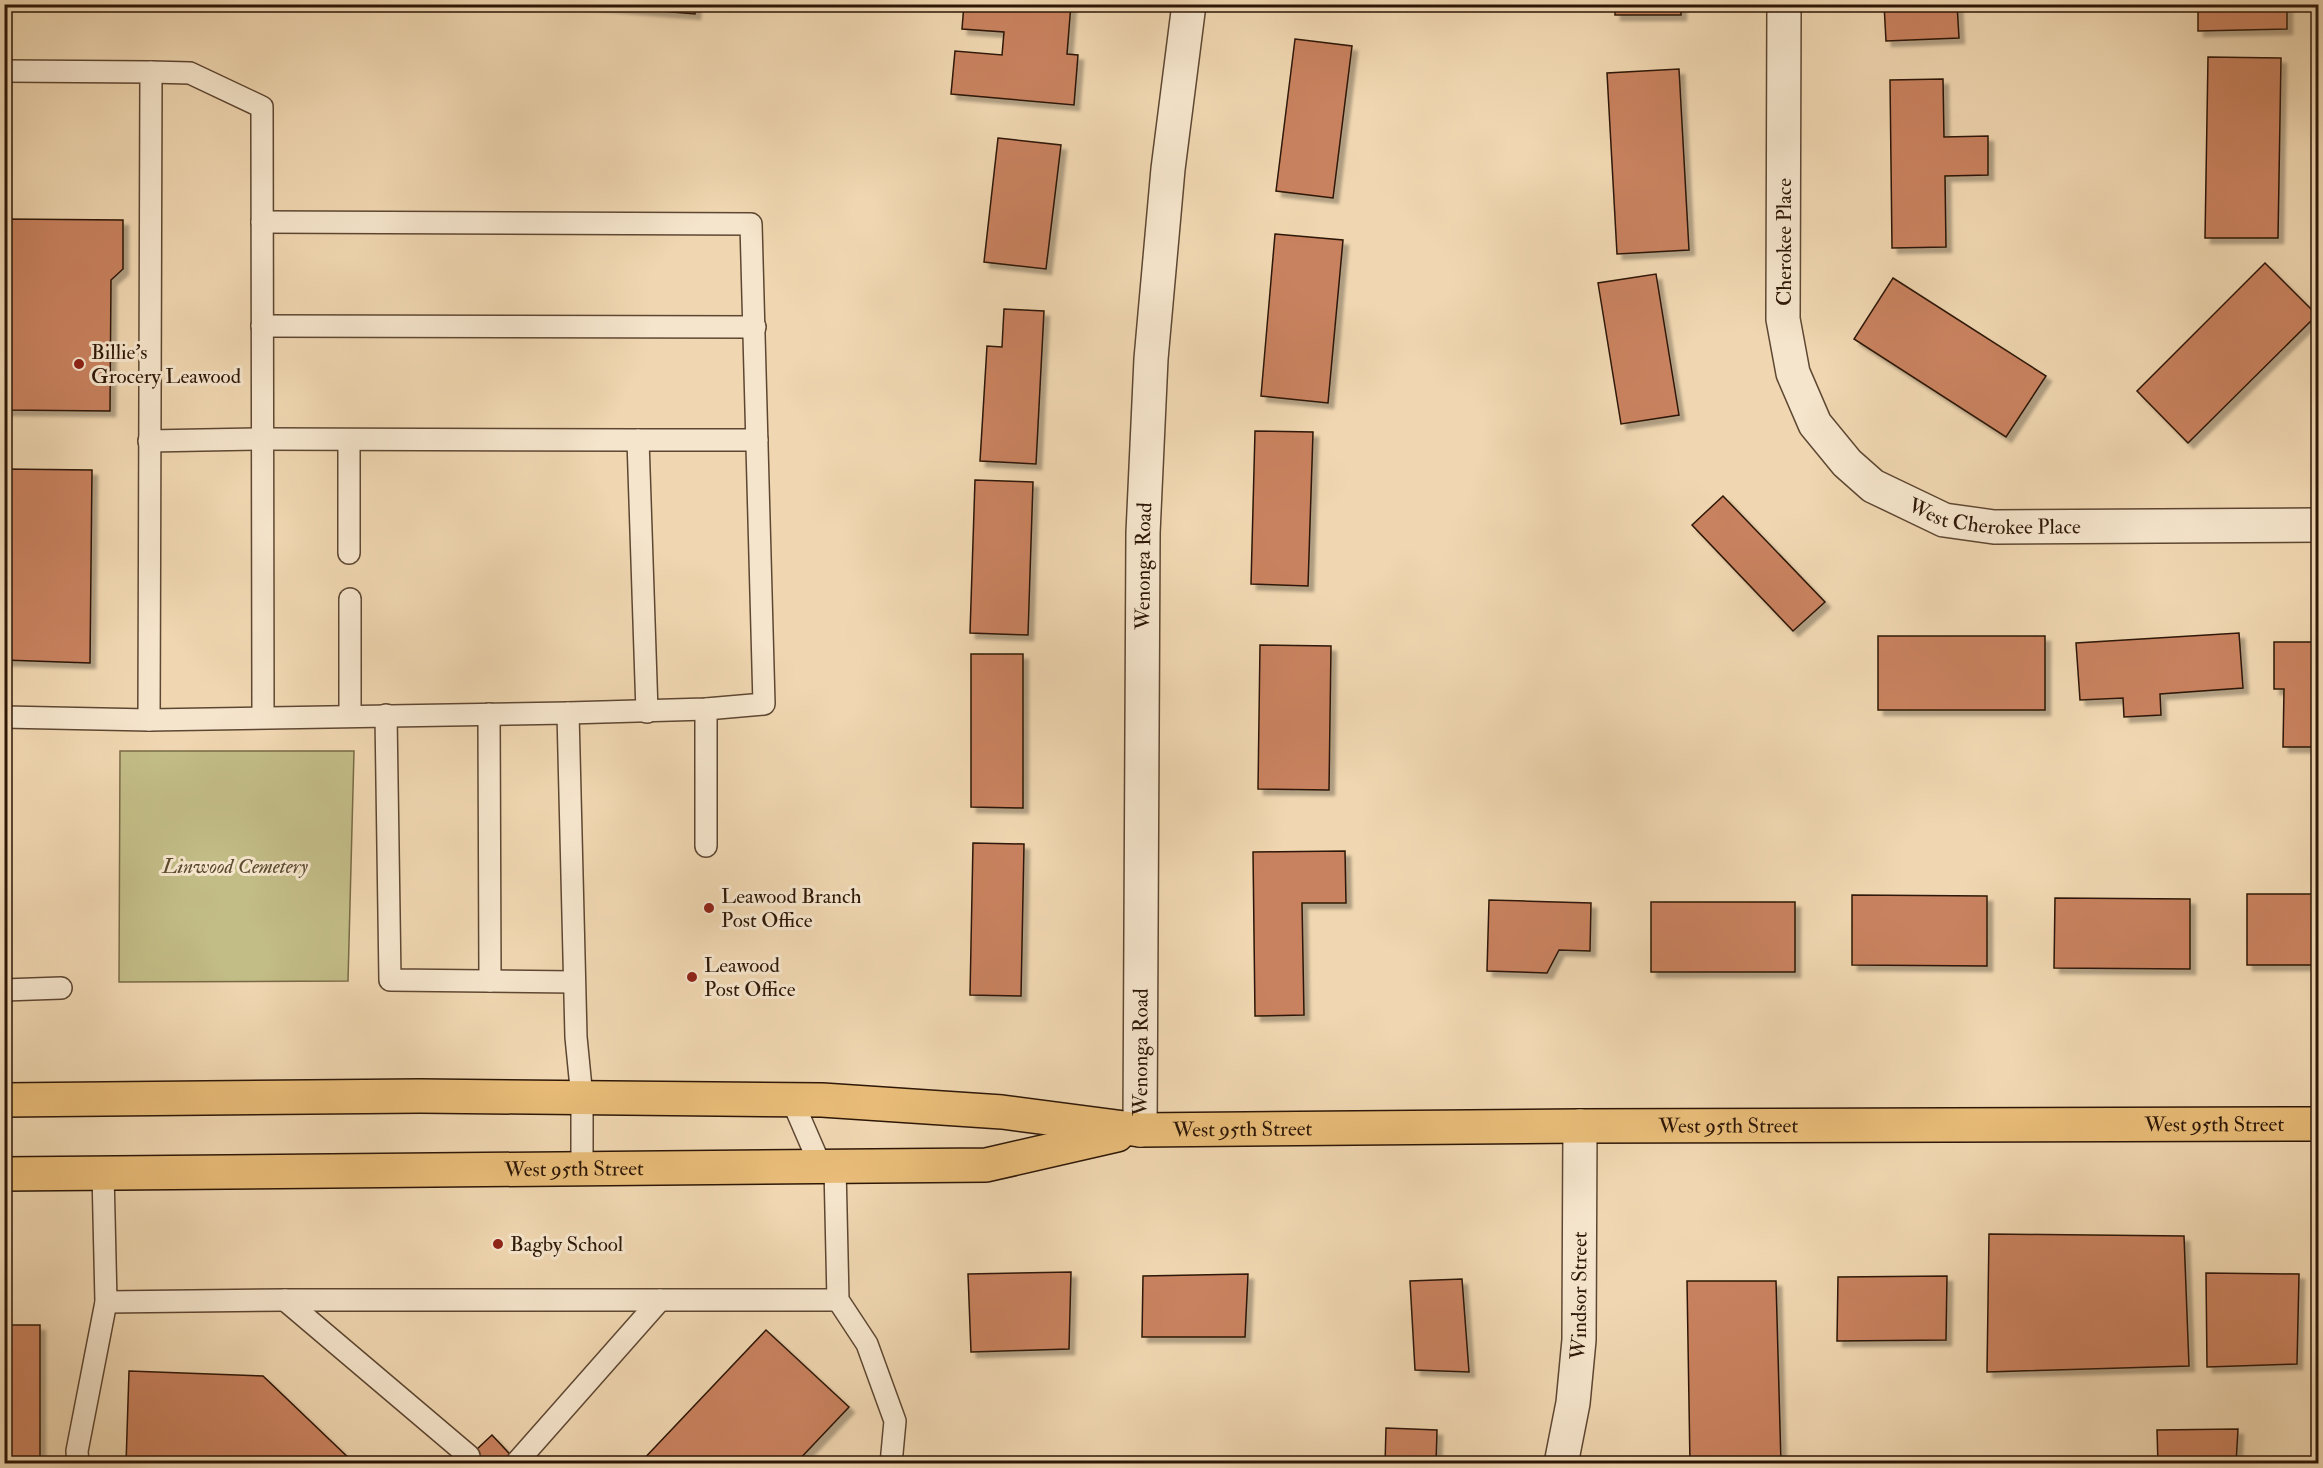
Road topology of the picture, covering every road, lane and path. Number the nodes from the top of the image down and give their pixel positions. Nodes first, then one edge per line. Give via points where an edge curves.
1 (1189, 4) edge
2 (1784, 4) edge
3 (4, 71) edge
4 (151, 72) junction
5 (262, 222) junction
6 (262, 326) junction
7 (754, 327) junction
8 (262, 439) junction
9 (349, 440) junction
10 (638, 440) junction
11 (757, 440) junction
12 (149, 441) junction
13 (1847, 462) joint
14 (2319, 525) edge
15 (349, 553) dead end
16 (350, 600) dead end
17 (706, 709) junction
18 (647, 712) junction
19 (568, 713) junction
20 (489, 714) junction
21 (350, 716) junction
22 (386, 716) junction
23 (4, 717) edge
24 (263, 717) junction
25 (149, 720) junction
26 (706, 846) dead end
27 (490, 981) junction
28 (574, 982) junction
29 (61, 988) dead end
30 (4, 990) edge
31 (582, 1098) junction
32 (4, 1100) edge
33 (792, 1100) junction
34 (2319, 1124) edge
35 (1580, 1126) junction
36 (1140, 1130) junction
37 (828, 1167) junction
38 (582, 1169) junction
39 (103, 1173) junction
40 (4, 1174) edge
41 (285, 1300) junction
42 (660, 1300) junction
43 (838, 1300) junction
44 (106, 1302) junction
45 (470, 1456) dead end
46 (517, 1462) dead end
47 (78, 1464) edge
48 (891, 1464) edge
49 (1561, 1464) edge

1 - 36 street, Wenonga Road via 1150,359 1143,533
2 - 13 street, Cherokee Place via 1783,318 1793,373 1815,424
3 - 4 lane
4 - 5 lane via 190,73 262,107
4 - 12 lane
5 - 6 lane
5 - 7 lane via 751,224
6 - 7 lane
6 - 8 lane
7 - 11 lane
8 - 9 lane
8 - 12 lane
8 - 24 lane
9 - 10 lane
9 - 15 lane
10 - 11 lane
10 - 18 lane
11 - 17 lane via 764,704
12 - 25 lane
13 - 14 street, West Cherokee Place via 1873,486 1944,520 1994,528
16 - 21 lane
17 - 18 lane
17 - 26 lane
18 - 19 lane
19 - 20 lane
19 - 28 lane
20 - 22 lane
20 - 27 lane
21 - 22 lane
21 - 24 lane
22 - 27 lane via 390,980
23 - 25 lane
24 - 25 lane
27 - 28 lane
28 - 31 lane
29 - 30 lane
31 - 32 main road, West 95th Street
31 - 33 main road, West 95th Street
31 - 38 lane
33 - 36 main road, West 95th Street via 1002,1112
33 - 37 lane
34 - 35 main road, West 95th Street
35 - 36 main road, West 95th Street
35 - 49 street, Windsor Street via 1579,1340 1573,1403
36 - 37 main road, West 95th Street via 986,1165
37 - 38 main road, West 95th Street
37 - 43 lane
38 - 39 main road, West 95th Street
39 - 40 main road, West 95th Street
39 - 44 lane
41 - 42 lane
41 - 44 lane
41 - 45 lane
42 - 43 lane
42 - 46 lane
43 - 48 lane via 867,1344 895,1421
44 - 47 lane via 77,1451

